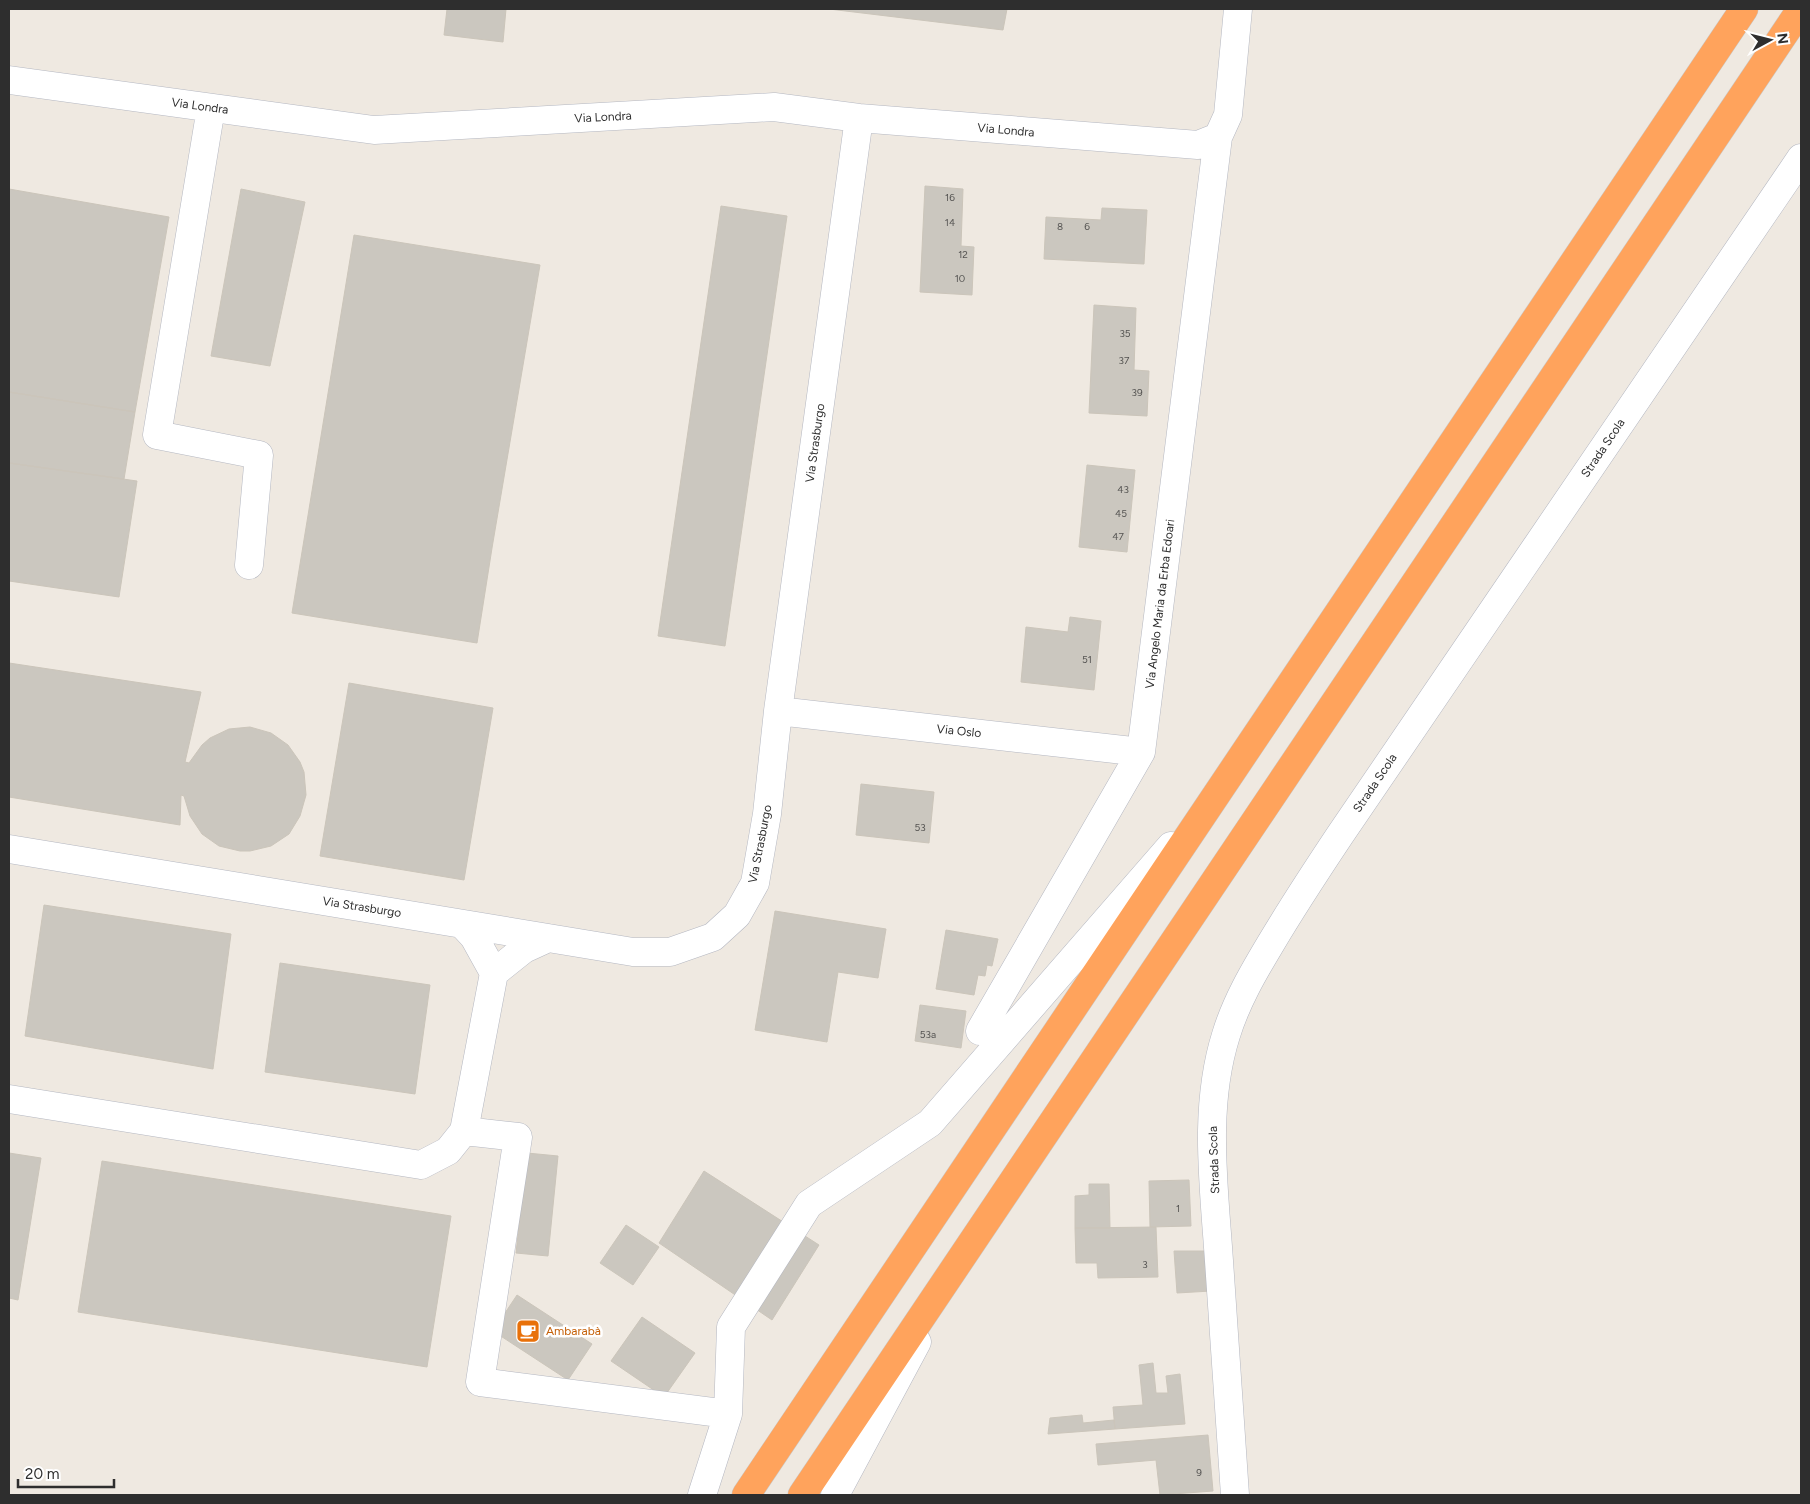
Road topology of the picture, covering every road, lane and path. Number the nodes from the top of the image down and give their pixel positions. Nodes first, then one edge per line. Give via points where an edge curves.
1 (1238, 9) edge
2 (1744, 9) edge
3 (1801, 9) edge
4 (9, 80) edge
5 (211, 108) junction
6 (859, 118) junction
7 (1208, 141) junction
8 (1801, 158) edge
9 (248, 565) dead end
10 (778, 711) junction
11 (1141, 752) junction
12 (1218, 791) junction
13 (9, 849) edge
14 (462, 924) junction
15 (548, 938) junction
16 (494, 973) junction
17 (980, 1031) dead end
18 (9, 1099) edge
19 (464, 1131) junction
20 (972, 1242) junction
21 (728, 1414) junction
22 (702, 1495) edge
23 (746, 1495) edge
24 (802, 1495) edge
25 (836, 1495) edge
26 (1235, 1495) edge

1 - 7 street, Via Angelo Maria da Erba Edoari via 1228,115
2 - 12 highway
3 - 20 highway
4 - 5 street, Via Londra
5 - 6 street, Via Londra via 374,130 774,107
5 - 9 street via 157,435 259,455
6 - 7 street, Via Londra
6 - 10 street, Via Strasburgo
7 - 11 street, Via Angelo Maria da Erba Edoari
8 - 26 street, Strada Scola via 1340,835 1258,964 1233,1016 1217,1072 1212,1139
10 - 11 street, Via Oslo
10 - 15 street, Via Strasburgo via 767,814 755,883 737,915 713,937 670,952 633,952
11 - 17 street, Via Angelo Maria da Erba Edoari
12 - 21 street via 930,1124 809,1204 732,1327
12 - 23 highway
13 - 14 street, Via Strasburgo
14 - 15 street, Via Strasburgo
14 - 16 street
15 - 16 street via 524,949
16 - 19 street
18 - 19 street via 421,1165 448,1151
19 - 21 street via 518,1137 480,1382
20 - 24 highway
20 - 25 street
21 - 22 street

